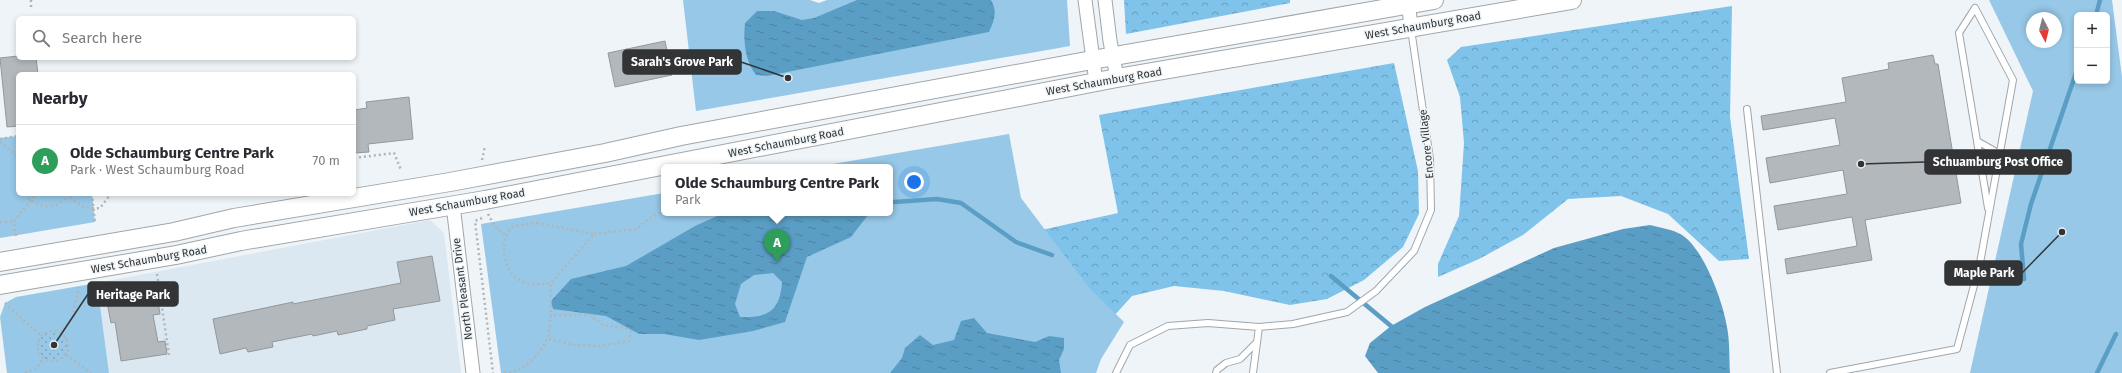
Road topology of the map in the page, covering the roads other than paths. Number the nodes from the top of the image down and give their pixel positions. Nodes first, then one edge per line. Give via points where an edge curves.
1 (1085, 0) edge
2 (1105, 0) edge
3 (1434, 0) edge
4 (1572, 0) edge
5 (1408, 2) edge
6 (1411, 27) junction
7 (1113, 56) junction
8 (1092, 60) junction
9 (1117, 78) junction
10 (1096, 82) junction
11 (1747, 109) dead end
12 (1977, 141) junction
13 (2000, 154) junction
14 (667, 164) edge
15 (661, 165) edge
16 (452, 205) junction
17 (1989, 213) junction
18 (0, 262) edge
19 (0, 285) edge
20 (1260, 327) junction
21 (1257, 342) junction
22 (473, 373) edge
23 (1116, 373) edge
24 (1216, 373) edge
25 (1253, 373) edge
26 (1777, 373) edge
27 (1830, 373) edge

1 - 8 street
2 - 7 street
3 - 5 main road, West Schaumburg Road
4 - 6 main road, West Schaumburg Road
5 - 6 street
5 - 7 main road, West Schaumburg Road
6 - 9 main road, West Schaumburg Road
6 - 20 lane, Encore Village via 1430,159 1431,210 1414,250 1376,291 1347,312 1293,324
7 - 8 main road, West Schaumburg Road
7 - 9 street
8 - 10 street
8 - 18 main road, West Schaumburg Road via 681,136 450,182 234,218 174,232
9 - 10 main road, West Schaumburg Road
10 - 14 main road, West Schaumburg Road
11 - 26 lane
12 - 13 lane
12 - 13 lane via 1959,33 1975,8 2013,80
12 - 17 lane
13 - 17 lane
15 - 16 main road, West Schaumburg Road
16 - 19 main road, West Schaumburg Road
16 - 22 street, North Pleasant Drive
17 - 27 lane via 1980,264 1957,349
20 - 21 lane
20 - 23 lane via 1208,323 1168,326 1130,345
21 - 24 lane via 1240,359 1226,363
21 - 25 lane

